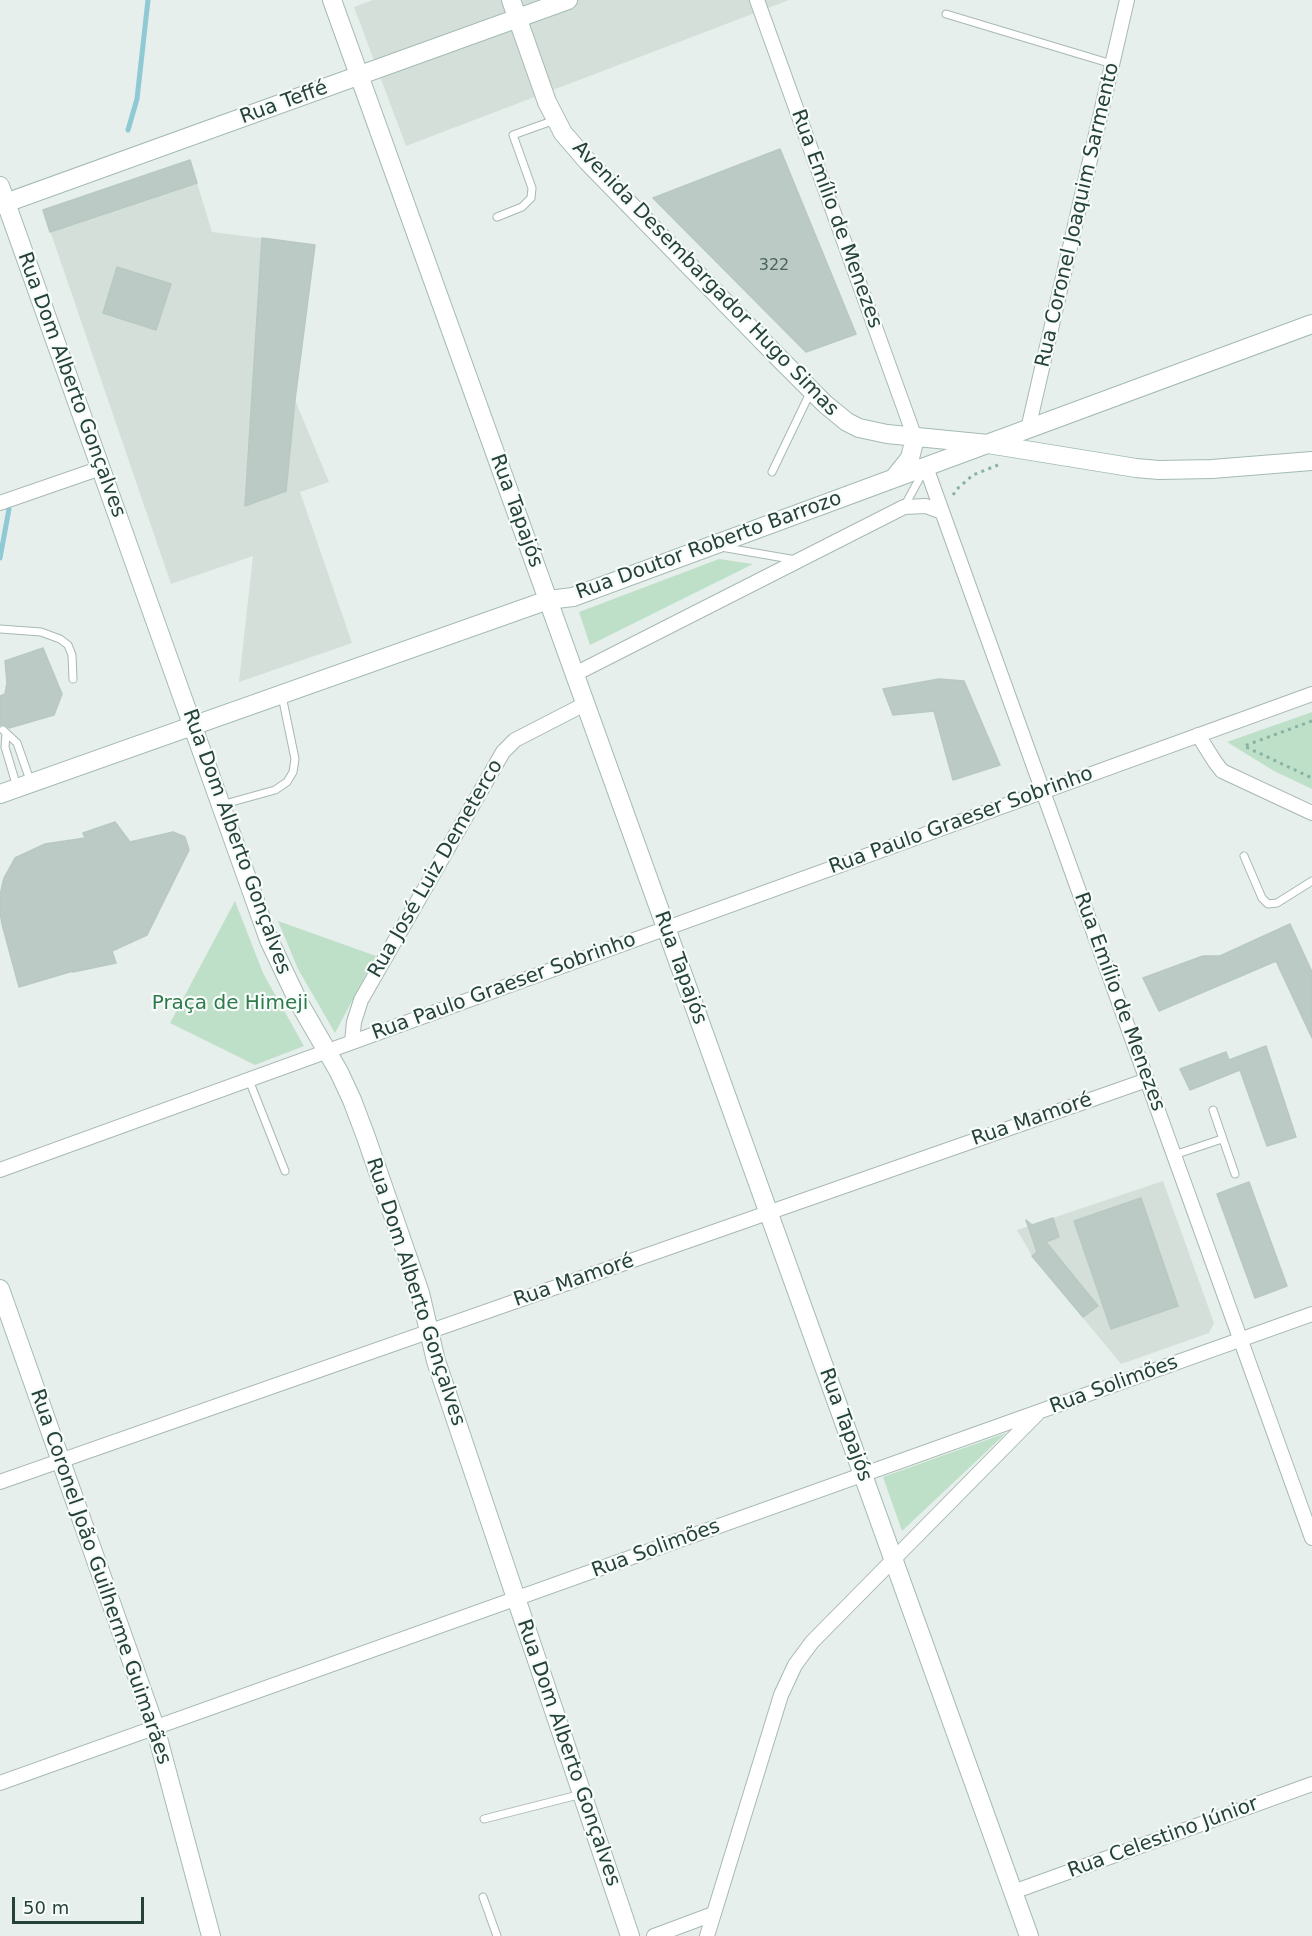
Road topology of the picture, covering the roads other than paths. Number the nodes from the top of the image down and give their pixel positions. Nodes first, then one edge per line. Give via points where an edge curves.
1 (332, 0) edge
2 (511, 0) edge
3 (568, 0) edge
4 (757, 0) edge
5 (1127, 0) edge
6 (945, 14) dead end
7 (518, 18) junction
8 (1113, 64) junction
9 (359, 76) junction
10 (555, 120) junction
11 (2, 198) edge
12 (497, 217) dead end
13 (1312, 324) edge
14 (811, 390) junction
15 (1028, 429) junction
16 (915, 438) junction
17 (988, 444) junction
18 (1045, 454) junction
19 (1312, 461) edge
20 (926, 467) junction
21 (100, 468) junction
22 (772, 472) dead end
23 (892, 479) junction
24 (0, 503) edge
25 (904, 507) junction
26 (942, 512) junction
27 (713, 546) junction
28 (799, 560) junction
29 (548, 600) junction
30 (0, 629) edge
31 (574, 674) junction
32 (73, 679) dead end
33 (282, 694) junction
34 (1312, 694) edge
35 (585, 704) junction
36 (192, 725) junction
37 (1198, 735) junction
38 (16, 788) edge
39 (1043, 791) junction
40 (221, 805) junction
41 (1312, 813) edge
42 (1244, 856) dead end
43 (1312, 881) edge
44 (666, 928) junction
45 (352, 1042) junction
46 (326, 1052) junction
47 (249, 1080) junction
48 (1147, 1080) junction
49 (1213, 1110) dead end
50 (1222, 1139) junction
51 (1174, 1155) junction
52 (0, 1170) edge
53 (285, 1171) dead end
54 (1235, 1174) dead end
55 (768, 1213) junction
56 (0, 1289) edge
57 (1312, 1314) edge
58 (429, 1331) junction
59 (1241, 1340) junction
60 (1040, 1412) junction
61 (61, 1460) junction
62 (863, 1475) junction
63 (0, 1482) edge
64 (1312, 1538) edge
65 (893, 1559) junction
66 (516, 1599) junction
67 (155, 1727) junction
68 (0, 1783) edge
69 (1312, 1784) edge
70 (582, 1794) junction
71 (484, 1820) dead end
72 (1013, 1892) junction
73 (483, 1897) dead end
74 (713, 1914) junction
75 (211, 1936) edge
76 (497, 1936) edge
77 (630, 1936) edge
78 (654, 1936) edge
79 (706, 1936) edge
80 (1029, 1936) edge

1 - 9 main road, Rua Tapajós
2 - 7 main road, Avenida Desembargador Hugo Simas
3 - 7 main road, Rua Teffé
4 - 16 street, Rua Emílio de Menezes
5 - 8 street, Rua Coronel Joaquim Sarmento
6 - 8 lane
7 - 9 main road, Rua Teffé
7 - 10 main road, Avenida Desembargador Hugo Simas
8 - 15 street, Rua Coronel Joaquim Sarmento
9 - 11 main road, Rua Teffé
9 - 29 main road, Rua Tapajós
10 - 12 lane via 513,135 532,188 531,198 522,207
10 - 14 main road, Avenida Desembargador Hugo Simas via 588,162
11 - 21 main road, Rua Dom Alberto Gonçalves
13 - 15 main road, Rua Doutor Roberto Barrozo
14 - 16 main road, Avenida Desembargador Hugo Simas via 837,415 859,428
14 - 22 lane
15 - 17 main road, Rua Doutor Roberto Barrozo
15 - 18 main road
16 - 17 main road, Avenida Desembargador Hugo Simas
16 - 23 main road via 910,458
17 - 18 main road, Avenida Desembargador Hugo Simas
17 - 20 main road, Rua Doutor Roberto Barrozo
18 - 19 main road, Avenida Desembargador Hugo Simas via 1159,470
20 - 23 main road, Rua Doutor Roberto Barrozo
20 - 25 lane
20 - 26 street, Rua Emílio de Menezes
21 - 24 street
21 - 36 main road, Rua Dom Alberto Gonçalves
23 - 27 main road, Rua Doutor Roberto Barrozo
25 - 26 street via 926,506
25 - 28 street
26 - 39 street, Rua Emílio de Menezes
27 - 28 lane
27 - 29 main road, Rua Doutor Roberto Barrozo via 573,597
28 - 31 street
29 - 31 main road, Rua Tapajós
29 - 33 main road, Rua Doutor Roberto Barrozo
30 - 32 lane via 41,632 60,639 72,655
31 - 35 main road, Rua Tapajós
33 - 36 main road, Rua Doutor Roberto Barrozo
33 - 40 lane via 295,759 293,772 275,790
34 - 37 street, Rua Paulo Graeser Sobrinho
35 - 44 main road, Rua Tapajós
35 - 45 street, Rua José Luiz Demeterco via 516,740 503,752 361,1000
36 - 38 main road, Rua Doutor Roberto Barrozo
36 - 40 main road, Rua Dom Alberto Gonçalves
37 - 39 street, Rua Paulo Graeser Sobrinho
37 - 41 street via 1222,771
38 - 38 lane via 5,747 5,732 17,743
39 - 44 street, Rua Paulo Graeser Sobrinho
39 - 48 street, Rua Emílio de Menezes
40 - 46 main road, Rua Dom Alberto Gonçalves via 268,940
42 - 43 lane via 1268,904 1277,903
44 - 45 street, Rua Paulo Graeser Sobrinho
44 - 55 main road, Rua Tapajós
45 - 46 street, Rua Paulo Graeser Sobrinho
46 - 47 street, Rua Paulo Graeser Sobrinho
46 - 58 main road, Rua Dom Alberto Gonçalves via 339,1072 366,1137 420,1293
47 - 52 street, Rua Paulo Graeser Sobrinho
47 - 53 lane
48 - 51 street, Rua Emílio de Menezes
48 - 55 street, Rua Mamoré
49 - 50 lane
50 - 51 lane
50 - 54 lane
51 - 59 street, Rua Emílio de Menezes
55 - 58 street, Rua Mamoré
55 - 62 main road, Rua Tapajós
56 - 61 main road, Rua Coronel João Guilherme Guimarães
57 - 59 street, Rua Solimões
58 - 61 street, Rua Mamoré
58 - 66 main road, Rua Dom Alberto Gonçalves via 435,1361
59 - 60 street, Rua Solimões
59 - 64 street, Rua Emílio de Menezes
60 - 62 street, Rua Solimões
60 - 65 street
61 - 63 street, Rua Mamoré
61 - 67 main road, Rua Coronel João Guilherme Guimarães
62 - 65 main road, Rua Tapajós
62 - 66 street, Rua Solimões
65 - 72 main road, Rua Tapajós
65 - 74 street via 812,1642 795,1665 781,1695
66 - 67 street, Rua Solimões
66 - 70 main road, Rua Dom Alberto Gonçalves
67 - 68 street, Rua Solimões
67 - 75 main road, Rua Coronel João Guilherme Guimarães
69 - 72 street, Rua Celestino Júnior
70 - 71 lane
70 - 77 main road, Rua Dom Alberto Gonçalves
72 - 80 main road, Rua Tapajós
73 - 76 lane
74 - 78 street
74 - 79 street

